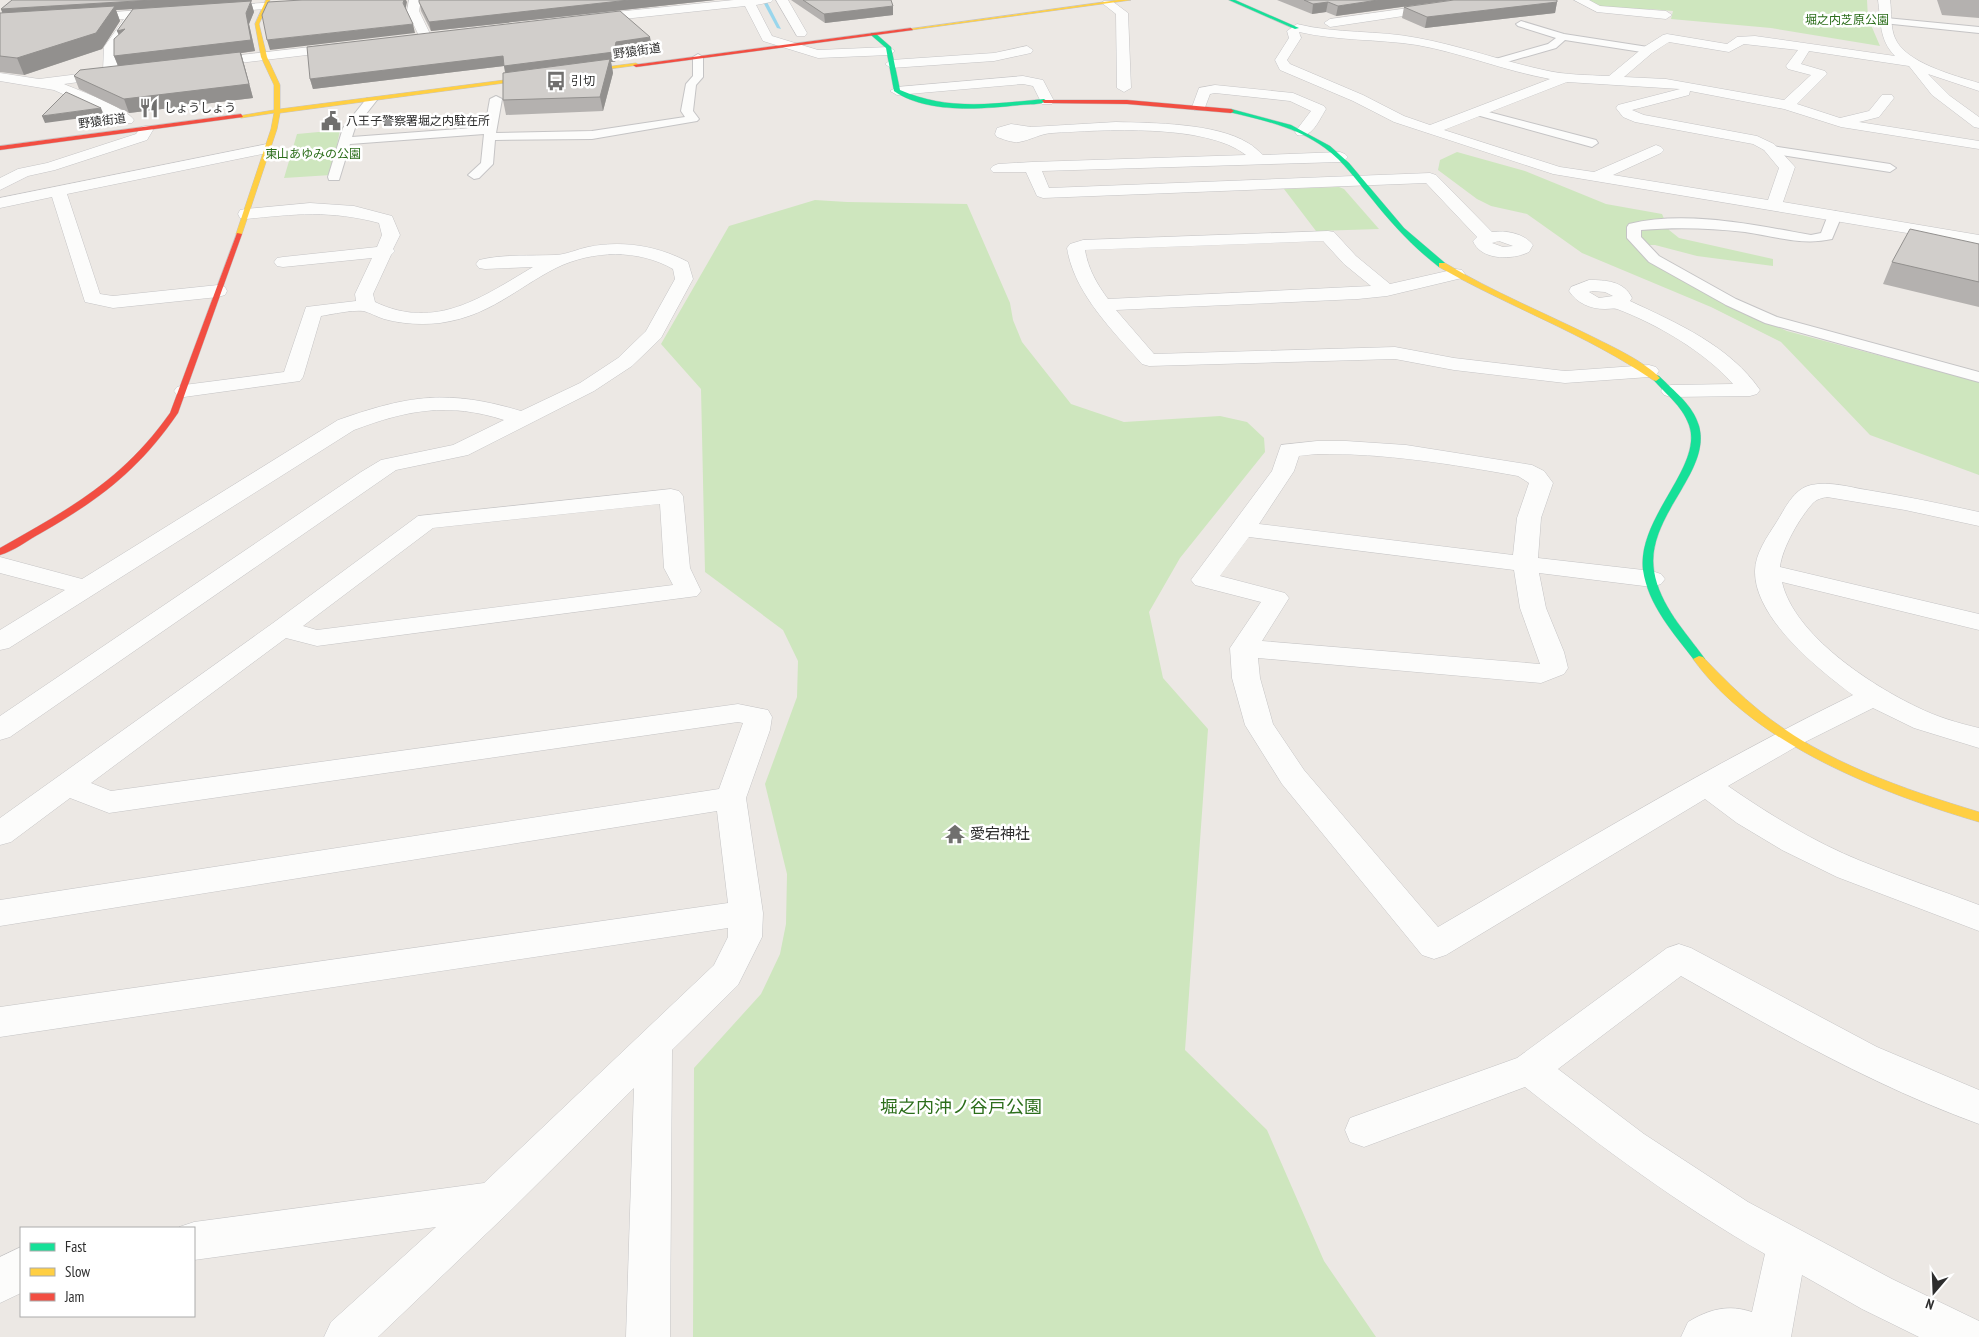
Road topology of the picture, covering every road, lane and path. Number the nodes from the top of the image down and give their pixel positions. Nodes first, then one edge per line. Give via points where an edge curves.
1 (369, 0) edge
2 (415, 0) edge
3 (622, 0) edge
4 (767, 0) edge
5 (782, 0) edge
6 (1057, 0) edge
7 (1129, 0) edge
8 (1231, 0) edge
9 (1490, 0) edge
10 (1580, 0) edge
11 (1884, 0) edge
12 (748, 1) edge
13 (266, 3) edge
14 (1108, 3) junction
15 (201, 10) edge
16 (182, 11) edge
17 (133, 14) junction
18 (625, 14) junction
19 (1666, 15) dead end
20 (66, 19) edge
21 (578, 20) edge
22 (1886, 21) junction
23 (1521, 24) dead end
24 (1297, 28) junction
25 (1979, 30) edge
26 (801, 33) junction
27 (873, 34) junction
28 (1563, 37) junction
29 (426, 38) edge
30 (767, 38) junction
31 (786, 45) junction
32 (359, 46) edge
33 (1806, 48) junction
34 (1027, 50) dead end
35 (1648, 50) junction
36 (264, 57) junction
37 (698, 57) junction
38 (890, 57) junction
39 (1496, 62) junction
40 (197, 64) edge
41 (1913, 64) junction
42 (0, 77) edge
43 (1565, 78) junction
44 (1611, 81) junction
45 (38, 83) junction
46 (1124, 88) dead end
47 (1700, 88) junction
48 (1979, 88) edge
49 (897, 91) junction
50 (1886, 98) dead end
51 (496, 99) dead end
52 (277, 100) junction
53 (371, 100) junction
54 (1047, 101) junction
55 (1787, 105) junction
56 (1199, 107) junction
57 (277, 112) junction
58 (1477, 112) junction
59 (127, 120) junction
60 (1841, 122) junction
61 (1979, 124) edge
62 (62, 128) dead end
63 (146, 130) junction
64 (1430, 130) junction
65 (1030, 131) dead end
66 (1302, 132) junction
67 (489, 134) junction
68 (345, 141) junction
69 (1592, 143) dead end
70 (1979, 145) edge
71 (0, 148) edge
72 (267, 149) junction
73 (1656, 150) dead end
74 (1772, 150) junction
75 (1340, 157) junction
76 (58, 159) dead end
77 (1259, 159) junction
78 (1032, 167) junction
79 (1890, 168) dead end
80 (0, 169) edge
81 (998, 169) dead end
82 (474, 175) dead end
83 (334, 177) dead end
84 (1596, 177) junction
85 (1361, 181) junction
86 (0, 185) edge
87 (58, 191) junction
88 (0, 203) edge
89 (1774, 205) junction
90 (246, 214) junction
91 (1835, 215) junction
92 (1488, 238) dead end
93 (1979, 240) edge
94 (386, 251) junction
95 (560, 260) junction
96 (283, 262) dead end
97 (485, 264) dead end
98 (1456, 274) junction
99 (1387, 290) junction
100 (218, 291) junction
101 (1616, 302) dead end
102 (366, 305) junction
103 (1103, 305) junction
104 (1649, 371) junction
105 (1979, 377) edge
106 (184, 390) junction
107 (1671, 391) junction
108 (523, 419) junction
109 (1979, 519) edge
110 (1243, 529) junction
111 (0, 552) edge
112 (1525, 564) junction
113 (0, 566) edge
114 (1767, 571) junction
115 (1652, 579) junction
116 (86, 588) junction
117 (1979, 622) edge
118 (282, 629) junction
119 (0, 642) edge
120 (1244, 648) junction
121 (1874, 696) junction
122 (0, 730) edge
123 (1789, 738) junction
124 (1979, 738) edge
125 (68, 785) junction
126 (1706, 785) junction
127 (731, 798) junction
128 (1979, 817) edge
129 (0, 834) edge
130 (0, 913) edge
131 (746, 913) junction
132 (1979, 918) edge
133 (0, 1022) edge
134 (654, 1047) junction
135 (1530, 1069) junction
136 (1979, 1107) edge
137 (1364, 1130) dead end
138 (494, 1200) junction
139 (195, 1241) edge
140 (1787, 1244) junction
141 (20, 1266) edge
142 (20, 1267) edge
143 (0, 1268) edge
144 (0, 1283) edge
145 (346, 1337) edge
146 (648, 1337) edge
147 (1704, 1337) edge
148 (1759, 1337) edge
149 (1769, 1337) edge
150 (1965, 1337) edge

1 - 13 street
2 - 29 street via 413,11
3 - 18 street
4 - 12 street
5 - 26 street
6 - 26 street, 野猿街道
7 - 14 street, 野猿街道
8 - 24 street
9 - 24 street
10 - 19 street via 1597,9
11 - 22 street
12 - 18 street
12 - 30 street
13 - 15 street
13 - 36 street via 257,24
14 - 27 street, 野猿街道
14 - 46 street via 1122,14
16 - 17 street
17 - 20 street
17 - 45 street via 110,46 115,73
18 - 21 street
22 - 25 lane
22 - 41 street via 1889,40
23 - 28 lane
24 - 39 street via 1318,33 1415,41
24 - 64 street via 1293,31 1296,38 1281,60 1285,67 1398,119
26 - 30 street, 野猿街道
27 - 31 street, 野猿街道
27 - 38 street via 883,41
28 - 35 lane
28 - 39 lane via 1552,46
30 - 31 street
30 - 52 street, 野猿街道
31 - 37 street, 野猿街道
31 - 38 street via 824,54
32 - 36 street
33 - 35 street via 1741,40 1729,48 1667,38
33 - 41 street
33 - 55 street via 1793,66 1820,74
34 - 38 street via 994,57
35 - 44 street
36 - 40 street
36 - 52 street via 277,85
37 - 53 street, 野猿街道
37 - 67 lane via 698,77 691,84 687,111 692,119 592,136
38 - 49 street
39 - 43 street
41 - 48 street
41 - 61 street via 1939,94
42 - 45 street
43 - 44 street
43 - 58 street
44 - 47 street
45 - 59 street via 77,94
47 - 55 street
47 - 74 street via 1623,108 1640,119 1757,140
49 - 54 street via 917,101 959,106
49 - 54 street via 1023,80 1038,83
50 - 60 street via 1874,114
51 - 67 lane
52 - 57 street
52 - 59 street, 野猿街道
53 - 57 street, 野猿街道
53 - 68 lane via 349,128
54 - 56 street via 1099,100
55 - 60 street
56 - 66 street via 1259,118
56 - 66 street via 1204,92 1215,89 1293,97 1319,109
57 - 63 street, 野猿街道
57 - 72 street
58 - 64 street
58 - 69 lane via 1572,141
59 - 62 street, 野猿街道
60 - 70 street
63 - 71 street, 野猿街道
63 - 86 street via 142,137 75,160 23,172
64 - 84 street via 1558,171
65 - 77 street via 1087,127 1185,130 1232,140
66 - 75 street
67 - 68 lane
67 - 82 lane via 487,164
68 - 83 lane
72 - 87 street
72 - 90 street
73 - 84 street
74 - 79 lane
74 - 89 street via 1787,167
75 - 77 street
75 - 85 street
76 - 80 street
77 - 78 street
78 - 81 street
78 - 85 street via 1043,193
84 - 89 street
85 - 92 street via 1430,178
85 - 98 street via 1413,242
87 - 88 street
87 - 100 street via 92,298 113,302
89 - 91 street
90 - 94 street via 310,208 354,211 386,220 391,235
90 - 100 street
91 - 93 street
91 - 105 lane via 1827,236 1811,239 1746,228 1673,223 1634,227 1634,238 1654,259 1731,302 1771,320
94 - 96 street
94 - 102 street via 364,294
95 - 97 street
95 - 102 street via 469,310 412,318 381,313
95 - 108 street via 600,251 653,253 682,266 684,279 654,334 625,362 587,387
98 - 99 street
98 - 104 street via 1594,340
99 - 103 street
99 - 103 street via 1350,260 1328,236 1083,245 1076,248 1076,254 1082,271
100 - 106 street
101 - 107 street via 1696,341 1737,374 1750,390
102 - 106 street via 313,312 293,377
103 - 104 street via 1149,360 1395,353 1482,368 1565,377
104 - 107 street
106 - 111 street via 165,431 116,480
107 - 115 street via 1691,419 1696,446 1690,466 1649,539
108 - 116 street via 491,408 444,401 420,403 346,424
108 - 122 street via 460,450 388,466 369,477
109 - 114 street via 1827,490 1812,492 1804,498 1771,553
110 - 112 street
110 - 112 street via 1283,471 1288,450 1407,452 1524,470 1536,476 1541,483 1529,514
110 - 120 street via 1204,580 1276,598
112 - 115 street
112 - 120 street via 1531,600 1554,658 1554,668 1541,674
113 - 116 street
114 - 117 street
114 - 121 street via 1770,592 1780,611 1814,650
115 - 123 street via 1670,621 1691,651 1759,717
116 - 119 street
118 - 118 street via 426,521 671,496 678,568 688,591 317,638
118 - 125 street
120 - 126 street via 1246,678 1260,725 1293,777 1434,946
121 - 123 street
121 - 124 street via 1933,725
123 - 126 street
123 - 128 street via 1886,787
125 - 127 street via 109,802 738,713 758,717
125 - 129 street
126 - 132 street via 1778,833 1848,869
127 - 130 street
127 - 131 street
131 - 133 street
131 - 134 street via 745,937 726,975
134 - 138 street
134 - 146 street
135 - 136 street via 1679,958 1890,1071
135 - 137 street
135 - 140 street via 1630,1146 1734,1215
138 - 139 street
138 - 145 street
140 - 149 street
140 - 150 street via 1877,1294
141 - 143 street
142 - 144 street
147 - 148 street via 1717,1329 1733,1328

